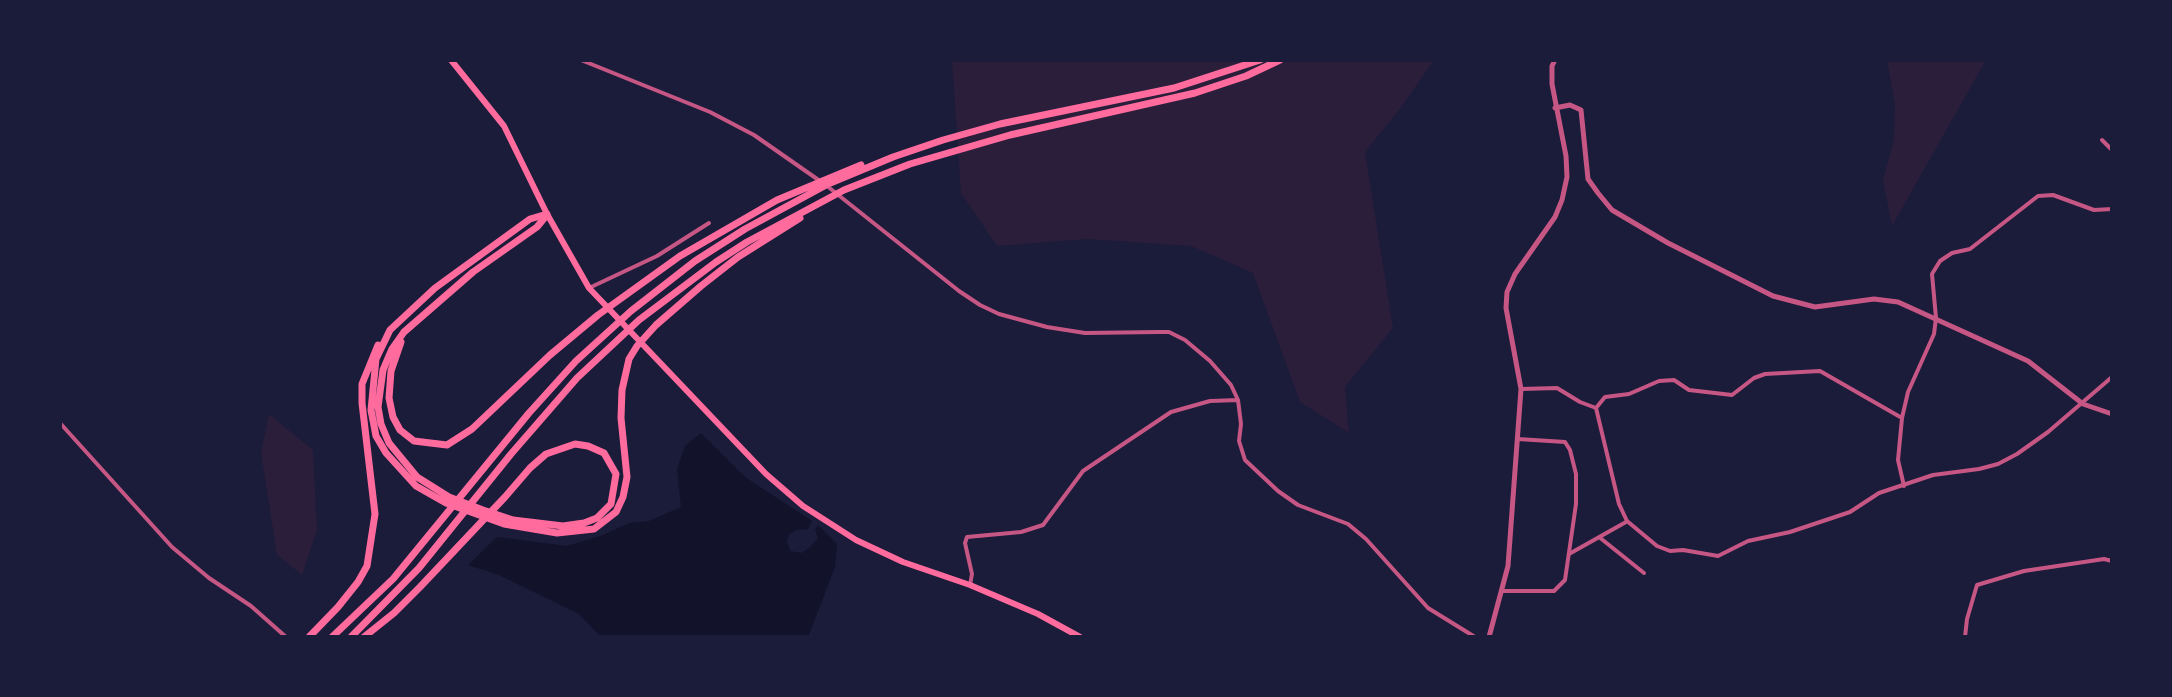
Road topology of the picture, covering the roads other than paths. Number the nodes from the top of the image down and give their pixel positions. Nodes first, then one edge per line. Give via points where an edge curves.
1 (451, 60) edge
2 (581, 60) edge
3 (1260, 60) edge
4 (1280, 60) edge
5 (1546, 60) edge
6 (1554, 63) edge
7 (1555, 108) junction
8 (943, 140) junction
9 (2102, 140) dead end
10 (2112, 150) edge
11 (844, 190) junction
12 (2112, 209) edge
13 (547, 214) junction
14 (709, 223) dead end
15 (589, 288) junction
16 (1936, 318) junction
17 (390, 330) junction
18 (404, 332) junction
19 (2112, 377) edge
20 (1521, 389) junction
21 (1238, 400) junction
22 (2083, 404) junction
23 (1596, 408) junction
24 (2112, 414) edge
25 (1902, 418) junction
26 (60, 423) edge
27 (1518, 439) junction
28 (1904, 486) junction
29 (1627, 521) junction
30 (1599, 537) junction
31 (1569, 554) junction
32 (2112, 561) edge
33 (1644, 573) dead end
34 (970, 585) junction
35 (1503, 591) junction
36 (286, 636) edge
37 (309, 637) edge
38 (332, 637) edge
39 (351, 637) edge
40 (364, 637) edge
41 (1080, 637) edge
42 (1475, 637) edge
43 (1489, 637) edge
44 (1965, 637) edge

1 - 13 main road via 504,126
2 - 21 street via 710,112 788,157 980,305 1085,333 1169,332 1210,361
3 - 8 highway via 1174,88
4 - 11 highway via 1182,97 972,145
5 - 6 street
6 - 7 street
7 - 16 street via 1570,105 1581,110 1588,179 1612,210 1668,243 1773,296 1815,307 1874,299 1898,302
7 - 20 street via 1566,156 1562,200 1507,292
8 - 18 highway via 798,190 699,243 625,293 472,429 447,445 414,441 393,417 391,371
8 - 38 highway via 863,169 760,219 631,311 529,413 411,559
9 - 10 street
11 - 17 highway via 738,257 637,346 622,390 627,477 623,497 616,512 594,529 557,533 504,524 416,486 376,436 371,410 376,359
11 - 39 highway via 716,262 622,335 562,395 419,568
12 - 16 street via 2094,210 2053,195 2028,202 1970,249 1940,261 1932,274
13 - 15 main road
13 - 17 highway via 530,219 435,288
13 - 18 highway
14 - 15 street via 657,256
15 - 34 main road via 803,506 856,540
16 - 22 street via 2028,361
16 - 25 street
17 - 37 highway via 362,384 375,514 367,566
18 - 40 highway via 383,370 378,407 389,443 417,477 449,497 513,520 563,526 584,523 605,511 616,474 604,453 588,446 564,446 546,454 505,497 420,587
19 - 22 street
20 - 23 street via 1557,388
20 - 27 street
21 - 34 street via 1171,412 1083,471 1043,525 967,537
21 - 42 street via 1245,460 1298,505 1348,524 1428,608
22 - 24 street
22 - 28 street via 1998,464 1933,475
23 - 25 street via 1605,397 1659,381 1732,395 1765,374 1820,371
23 - 29 street
25 - 28 street via 1898,460
26 - 36 street via 172,547
27 - 31 street via 1565,442 1570,450 1576,504
27 - 35 street
28 - 29 street via 1879,493 1850,512 1748,541 1718,556 1657,546
29 - 30 street
30 - 31 street
30 - 33 street
31 - 35 street via 1565,580 1554,591
32 - 44 street via 2024,571 1977,585
34 - 41 main road
35 - 43 street

